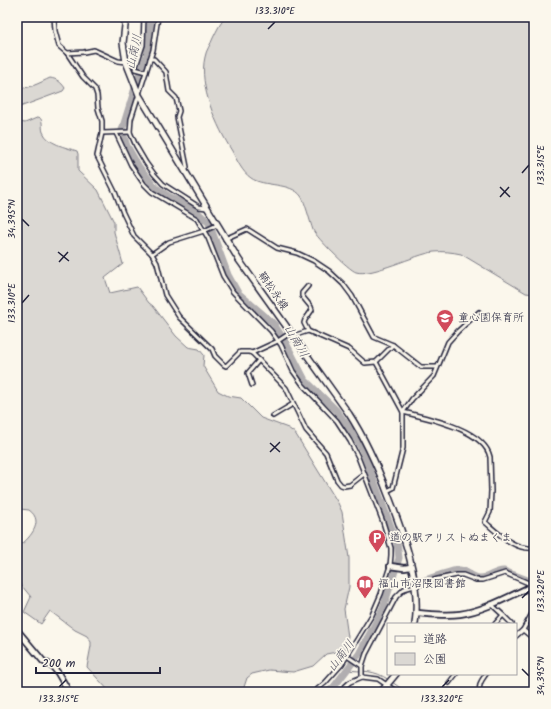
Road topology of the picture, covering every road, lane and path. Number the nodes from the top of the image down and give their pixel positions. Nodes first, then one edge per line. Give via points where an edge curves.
1 (54, 17) edge
2 (126, 17) edge
3 (144, 17) edge
4 (158, 17) edge
5 (67, 53) junction
6 (150, 59) junction
7 (126, 62) junction
8 (145, 72) junction
9 (139, 94) junction
10 (129, 132) junction
11 (102, 133) junction
12 (117, 133) junction
13 (185, 171) junction
14 (207, 208) junction
15 (216, 226) junction
16 (205, 231) junction
17 (225, 239) junction
18 (152, 254) junction
19 (308, 286) dead end
20 (479, 312) dead end
21 (308, 330) junction
22 (290, 335) junction
23 (279, 340) junction
24 (393, 345) junction
25 (252, 353) junction
26 (259, 360) junction
27 (376, 362) junction
28 (437, 367) junction
29 (252, 385) dead end
30 (293, 404) junction
31 (402, 412) junction
32 (273, 416) dead end
33 (364, 474) junction
34 (387, 491) junction
35 (534, 548) edge
36 (391, 566) junction
37 (411, 567) junction
38 (534, 585) edge
39 (415, 586) junction
40 (491, 604) junction
41 (534, 610) edge
42 (417, 612) junction
43 (503, 614) junction
44 (415, 623) edge
45 (496, 623) edge
46 (511, 623) edge
47 (17, 630) edge
48 (523, 630) junction
49 (517, 634) edge
50 (534, 639) edge
51 (348, 657) junction
52 (361, 666) junction
53 (362, 675) junction
54 (455, 675) edge
55 (485, 675) edge
56 (394, 676) edge
57 (388, 684) junction
58 (449, 684) dead end
59 (70, 692) edge
60 (260, 692) edge
61 (277, 692) edge
62 (314, 692) edge
63 (339, 692) edge
64 (381, 692) edge
65 (397, 692) edge
66 (480, 692) edge

1 - 5 street via 59,46
2 - 7 main road, 鞆松永線 via 123,43
3 - 8 street via 143,45 135,69
4 - 6 street
5 - 7 street via 94,50
5 - 11 street via 83,77 95,89
6 - 8 street
6 - 13 street via 166,72 169,91 176,98 179,111 177,117 187,167
7 - 9 main road, 鞆松永線
8 - 9 street
9 - 10 street
9 - 13 main road, 鞆松永線
10 - 12 street
10 - 14 street via 146,163 163,184 199,207
11 - 12 street
11 - 18 street via 97,156 134,236
12 - 16 street via 144,184 158,196 197,219
13 - 14 main road, 鞆松永線
14 - 15 main road, 鞆松永線
15 - 16 street
15 - 17 main road, 鞆松永線
16 - 18 street via 169,242
16 - 23 street via 223,276 233,292
17 - 22 main road, 鞆松永線
17 - 24 street via 247,229 277,248 314,260 343,284 374,337
18 - 25 street via 157,263 165,295 179,317 212,349 224,365 226,366 240,352
19 - 21 street via 302,293 312,310 304,323
20 - 28 street via 448,342
21 - 22 street
21 - 27 street via 349,349 365,363
22 - 23 street
22 - 34 main road, 鞆松永線 via 362,434
23 - 25 street
23 - 33 street via 303,385 337,421 350,441
24 - 27 street
24 - 28 street via 421,367
25 - 26 street
26 - 29 street via 248,373
26 - 30 street via 286,388
27 - 31 street
28 - 31 street via 434,376
30 - 32 street
30 - 33 street via 309,435 326,453 340,485 350,485
31 - 34 street via 403,448 393,488
31 - 35 street via 434,420 474,436 490,457 490,512 486,522 510,542
33 - 36 street via 391,548
34 - 37 main road, 鞆松永線 via 406,542
36 - 37 street
36 - 51 street via 372,614
37 - 39 main road, 鞆松永線
38 - 39 street via 505,573 483,580 457,575
38 - 40 street
39 - 42 main road, 鞆松永線
39 - 52 street via 404,589 396,597
40 - 42 street via 461,614
40 - 43 street
41 - 48 street
42 - 44 main road, 鞆松永線
43 - 45 street
43 - 46 street
47 - 59 street via 44,661 53,667
48 - 49 street
48 - 50 street
51 - 52 street
51 - 62 street
52 - 53 street
53 - 57 street
53 - 63 street
54 - 58 street
55 - 66 street via 480,682
56 - 57 main road
57 - 64 main road
57 - 65 street
60 - 61 street

